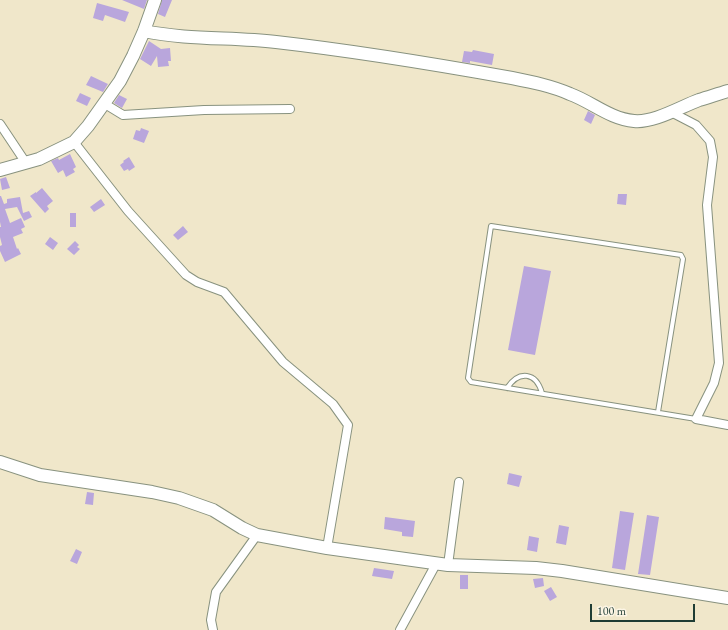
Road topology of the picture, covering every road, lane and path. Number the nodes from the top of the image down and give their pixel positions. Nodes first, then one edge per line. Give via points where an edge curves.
1 (155, 0) edge
2 (144, 31) junction
3 (728, 91) edge
4 (105, 104) junction
5 (290, 109) dead end
6 (671, 112) junction
7 (0, 124) edge
8 (74, 142) junction
9 (26, 163) junction
10 (0, 170) edge
11 (507, 388) junction
12 (542, 393) junction
13 (658, 412) junction
14 (696, 419) junction
15 (728, 425) edge
16 (0, 462) edge
17 (459, 482) dead end
18 (257, 535) junction
19 (327, 548) junction
20 (436, 564) junction
21 (448, 566) junction
22 (728, 598) edge
23 (213, 630) edge
24 (400, 630) edge

1 - 2 main road
2 - 4 main road via 120,81
2 - 6 main road via 192,38 313,46 512,78 544,84 571,94 613,116 634,121 654,119
3 - 6 main road
4 - 5 street via 124,115 198,110
4 - 8 main road
6 - 14 street via 696,125 710,141 713,157 707,205 719,363 714,383
7 - 9 street
8 - 9 main road
8 - 19 street via 128,211 186,274 197,282 224,292 283,362 333,404 348,425
9 - 10 main road
11 - 12 lane
11 - 12 lane via 515,378 527,376 538,382
11 - 13 lane via 471,382 468,378 491,226 681,255 683,259
12 - 13 lane
13 - 14 lane
14 - 15 street
16 - 18 main road via 40,475 179,498 213,510
17 - 21 street
18 - 19 main road
18 - 23 street via 216,592 211,620
19 - 20 main road
20 - 21 main road
20 - 24 street
21 - 22 main road via 536,568

